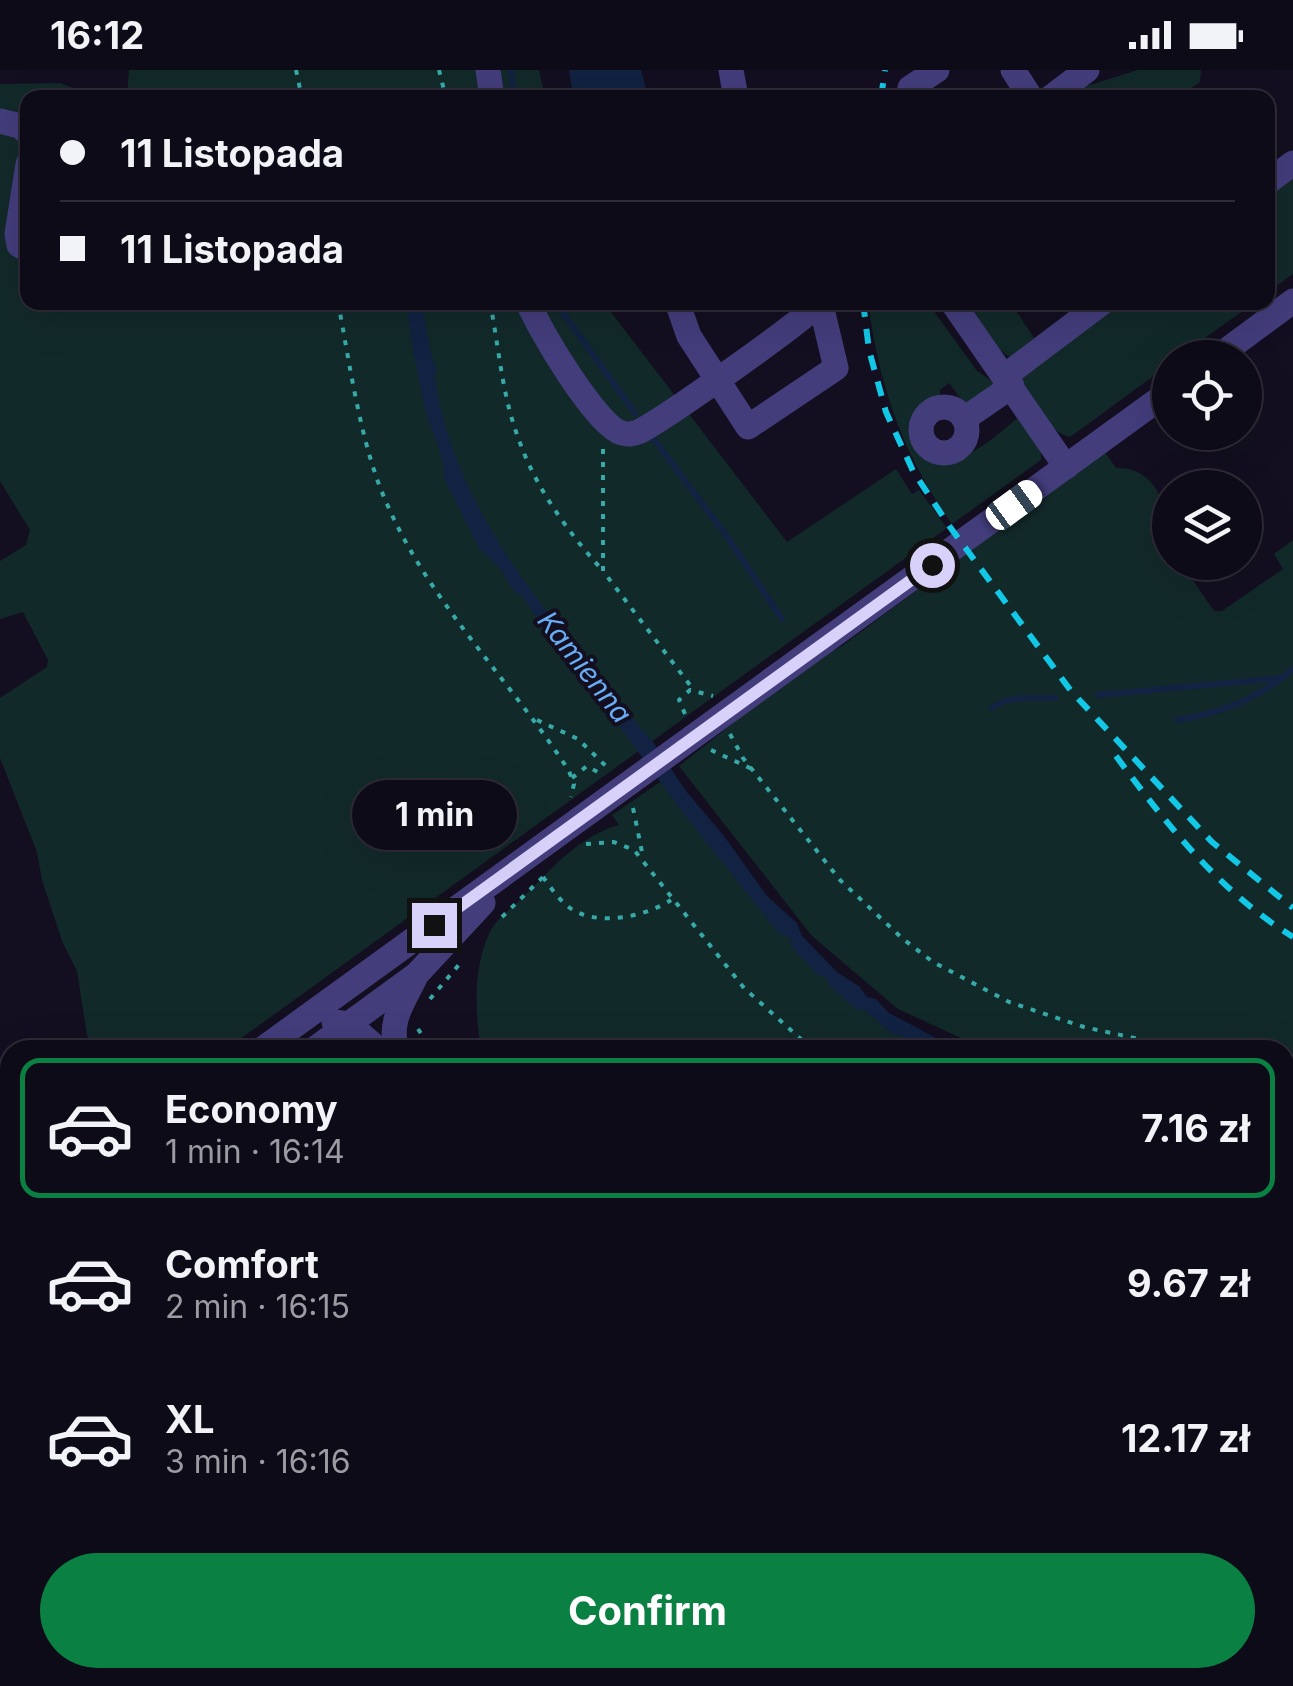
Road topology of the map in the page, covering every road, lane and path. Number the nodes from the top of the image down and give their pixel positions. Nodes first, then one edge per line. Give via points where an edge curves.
1 (937, 70) edge
2 (1087, 70) edge
3 (911, 85) edge
4 (1061, 90) edge
5 (20, 215) edge
6 (20, 246) edge
7 (1293, 301) edge
8 (340, 310) edge
9 (491, 310) edge
10 (531, 310) edge
11 (680, 310) edge
12 (812, 310) edge
13 (824, 310) edge
14 (958, 310) edge
15 (1093, 310) edge
16 (1240, 340) edge
17 (716, 378) junction
18 (1009, 381) junction
19 (1152, 404) edge
20 (602, 418) junction
21 (964, 419) dead end
22 (1066, 467) junction
23 (603, 571) junction
24 (693, 689) junction
25 (680, 698) dead end
26 (717, 704) junction
27 (587, 766) dead end
28 (572, 778) junction
29 (566, 818) junction
30 (536, 867) junction
31 (550, 886) dead end
32 (671, 900) junction
33 (664, 905) junction
34 (683, 913) junction
35 (494, 925) dead end
36 (464, 958) dead end
37 (379, 964) junction
38 (417, 974) junction
39 (426, 1005) dead end
40 (416, 1023) dead end
41 (350, 1024) junction
42 (292, 1028) junction
43 (275, 1040) edge
44 (327, 1040) edge
45 (354, 1040) edge
46 (368, 1040) edge
47 (394, 1040) edge
48 (426, 1040) edge
49 (802, 1040) edge
50 (1144, 1040) edge

1 - 3 street
2 - 4 street
5 - 6 street
7 - 16 street
8 - 28 path via 364,428 392,514 431,582
9 - 23 path via 519,442 568,530
10 - 20 street
11 - 17 street
12 - 17 street
13 - 17 street via 836,368 748,427
14 - 18 street
15 - 18 street
17 - 20 street via 640,431 622,433
18 - 21 street
18 - 22 street
19 - 22 street
20 - 23 path
22 - 26 street
23 - 24 path
24 - 25 path
24 - 26 path
26 - 29 street via 611,796
26 - 50 path via 742,758 840,880 902,939 1009,1002
27 - 28 path
28 - 29 path
29 - 30 street
29 - 32 path via 584,844 628,845
30 - 35 path
30 - 37 street
30 - 38 street
31 - 33 path via 574,911 598,918
32 - 33 path
32 - 34 path
33 - 34 path
34 - 49 path via 744,988
36 - 39 path
37 - 41 street
37 - 42 street
38 - 41 street
38 - 47 street via 396,1014
40 - 48 path
41 - 42 street
41 - 44 street
41 - 45 street
41 - 46 street
42 - 43 street

